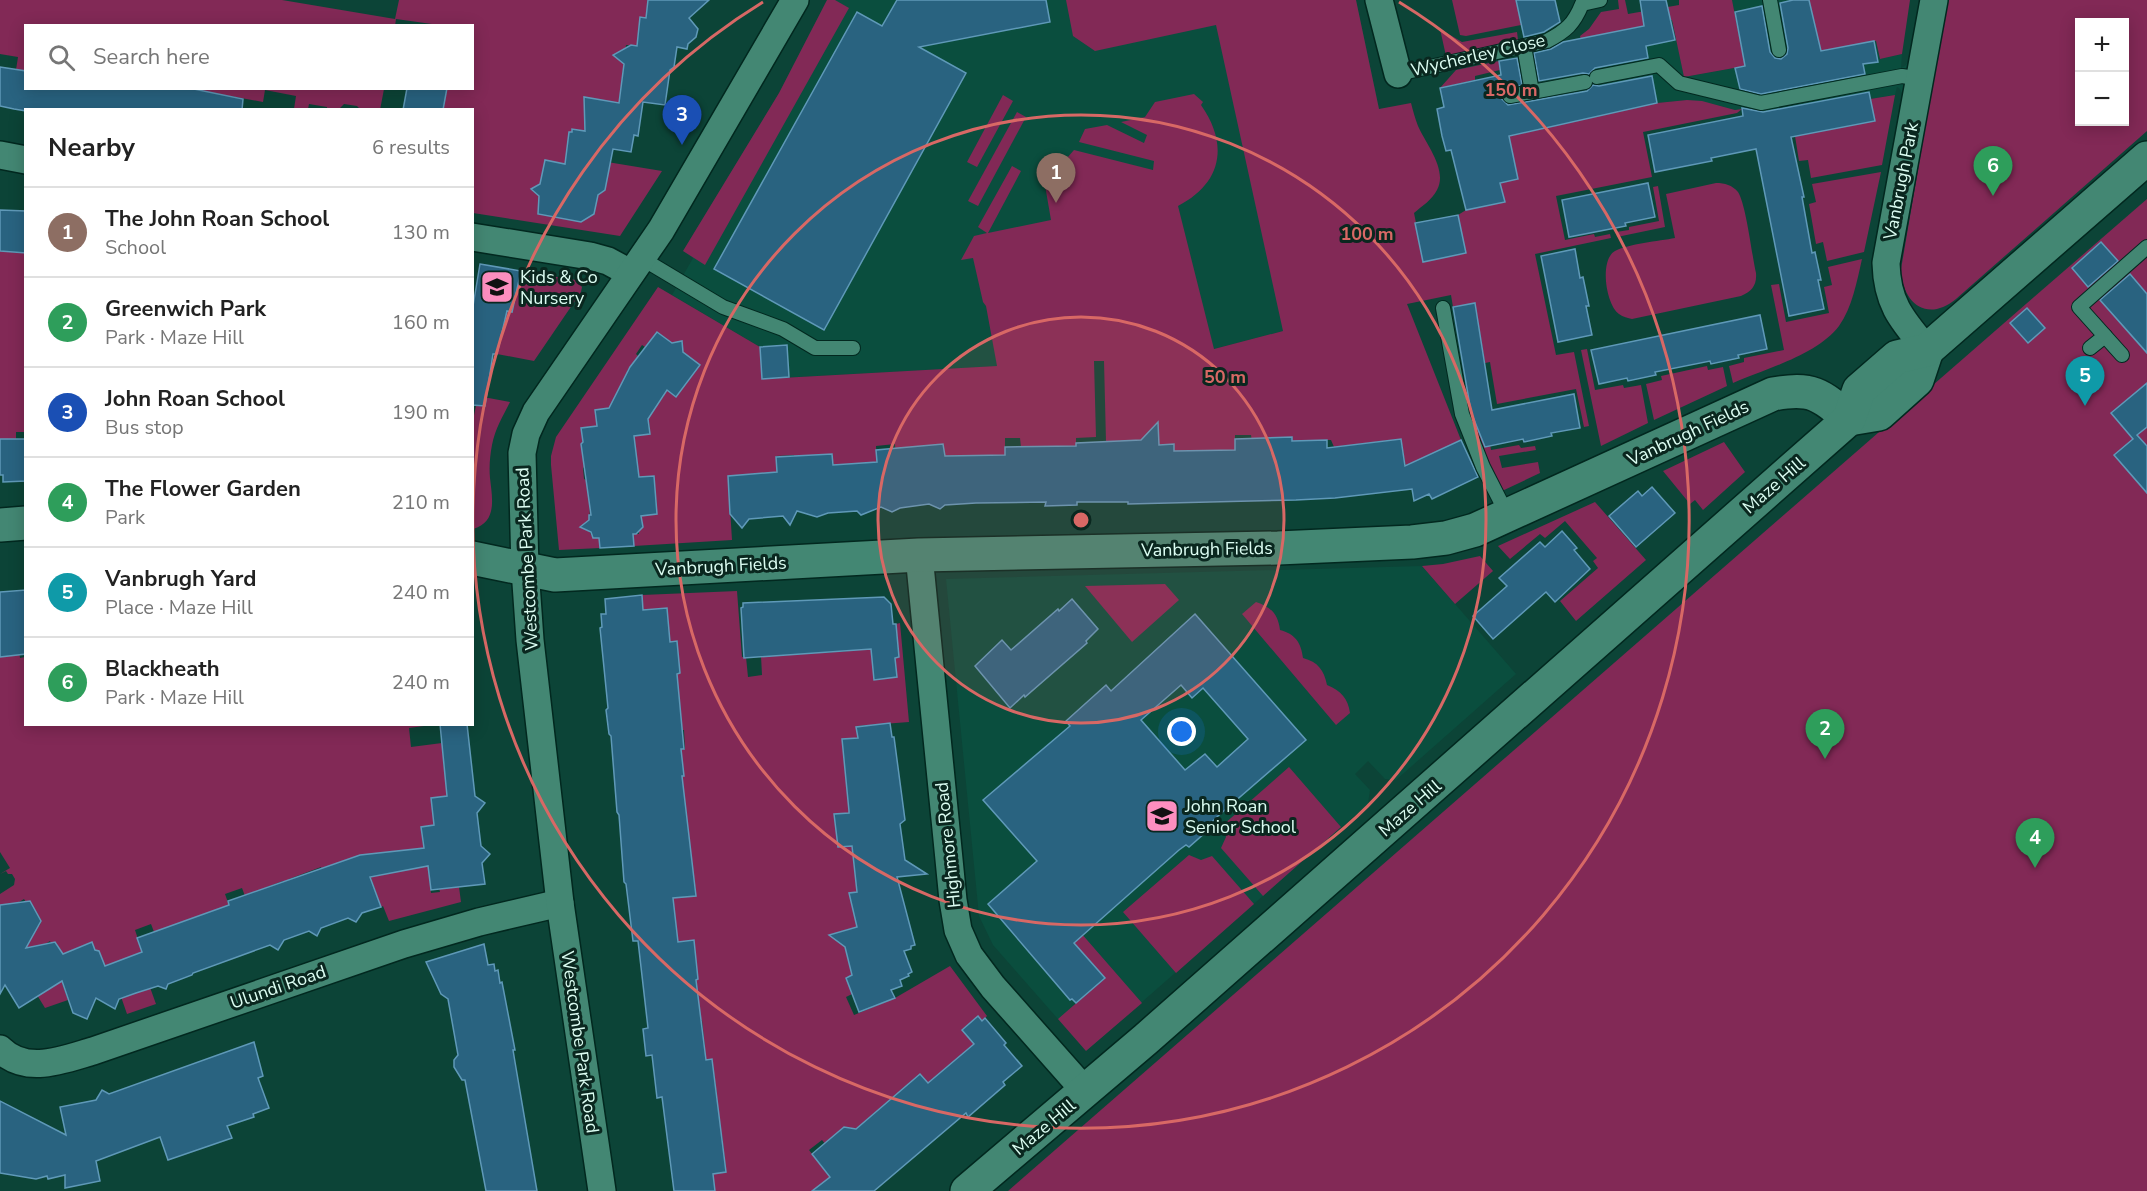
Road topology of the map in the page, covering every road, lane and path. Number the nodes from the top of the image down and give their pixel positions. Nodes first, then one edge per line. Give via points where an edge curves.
1 (795, 0) edge
2 (1379, 0) edge
3 (1600, 0) edge
4 (1770, 0) edge
5 (1934, 0) edge
6 (1581, 2) edge
7 (1524, 45) junction
8 (1779, 50) dead end
9 (1398, 74) joint
10 (1921, 79) junction
11 (1532, 92) junction
12 (1510, 96) dead end
13 (0, 155) edge
14 (2147, 158) edge
15 (24, 160) edge
16 (474, 237) edge
17 (2147, 247) edge
18 (636, 266) junction
19 (1443, 308) dead end
20 (2105, 336) junction
21 (853, 348) dead end
22 (2090, 348) dead end
23 (2121, 355) dead end
24 (1915, 361) junction
25 (1861, 409) junction
26 (1508, 516) junction
27 (24, 524) edge
28 (0, 525) edge
29 (919, 555) junction
30 (474, 558) edge
31 (525, 569) junction
32 (560, 903) junction
33 (0, 1049) edge
34 (1086, 1092) junction
35 (602, 1191) edge
36 (967, 1191) edge

1 - 18 street, Westcombe Park Road
2 - 9 street, Wycherley Close
3 - 6 lane, Wycherley Close
4 - 8 lane
5 - 10 street, Vanbrugh Park
6 - 7 lane, Wycherley Close via 1576,18 1563,32 1547,41
7 - 9 lane, Wycherley Close
7 - 11 lane
10 - 11 lane via 1902,76 1761,103 1679,83 1659,65
10 - 24 street, Vanbrugh Park via 1886,263 1886,282
11 - 12 lane
13 - 15 street
14 - 24 street
16 - 18 street
17 - 20 lane via 2079,307
18 - 21 lane via 723,307 783,329 815,348
18 - 31 street, Westcombe Park Road via 536,412 526,434 521,476
19 - 26 lane via 1462,414
20 - 22 lane
20 - 23 lane
24 - 25 street via 1917,380 1879,414
25 - 26 street, Vanbrugh Fields via 1828,401 1812,392 1773,394
25 - 34 street, Maze Hill
26 - 29 street, Vanbrugh Fields via 1446,538 1412,542
27 - 28 street
29 - 31 street, Vanbrugh Fields via 555,575
29 - 34 street, Highmore Road via 958,930 969,955 993,987
30 - 31 street, Vanbrugh Fields
31 - 32 street, Westcombe Park Road
32 - 33 street, Ulundi Road via 404,944 54,1062 32,1065 9,1058
32 - 35 street, Westcombe Park Road
34 - 36 street, Maze Hill

